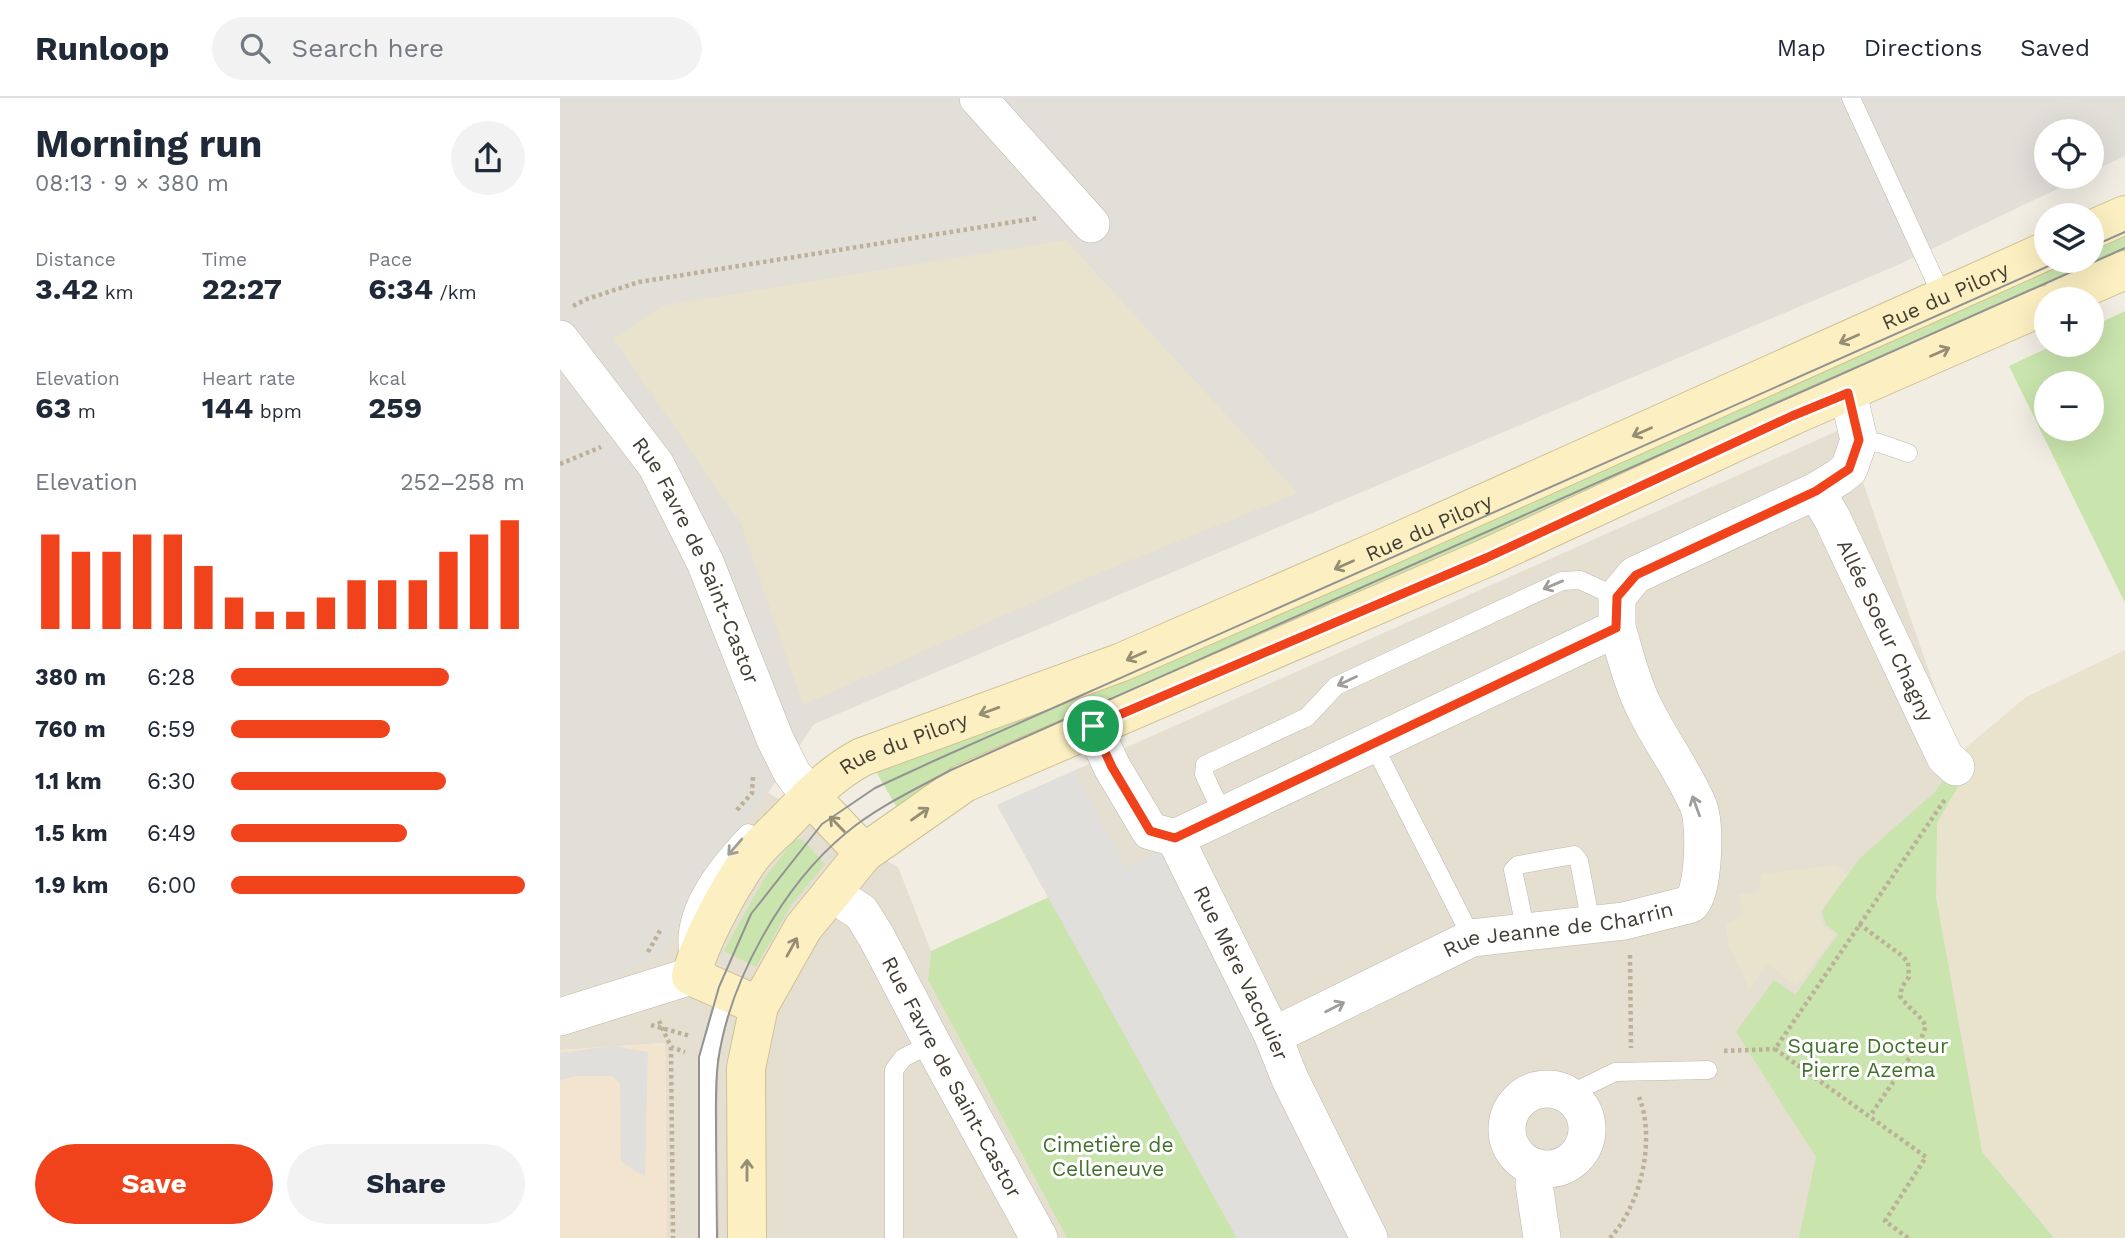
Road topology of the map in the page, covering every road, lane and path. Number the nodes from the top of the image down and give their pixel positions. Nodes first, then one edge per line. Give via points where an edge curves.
1 (978, 98) edge
2 (1851, 98) edge
3 (2125, 215) edge
4 (1085, 218) joint
5 (2104, 224) edge
6 (2034, 256) edge
7 (2125, 270) edge
8 (2086, 287) edge
9 (1943, 298) junction
10 (2034, 310) edge
11 (565, 324) edge
12 (1848, 393) junction
13 (1859, 440) junction
14 (1908, 453) dead end
15 (1816, 491) junction
16 (1617, 612) junction
17 (1093, 726) junction
18 (1373, 744) junction
19 (1954, 778) joint
20 (810, 796) junction
21 (1223, 815) junction
22 (1175, 838) junction
23 (864, 853) junction
24 (831, 893) junction
25 (1630, 919) junction
26 (1591, 924) junction
27 (1859, 924) junction
28 (1526, 932) junction
29 (1472, 938) junction
30 (691, 976) junction
31 (743, 998) junction
32 (560, 1017) edge
33 (1273, 1036) junction
34 (932, 1043) junction
35 (670, 1047) dead end
36 (1632, 1054) dead end
37 (1708, 1070) dead end
38 (1634, 1072) junction
39 (1568, 1095) junction
40 (1870, 1116) junction
41 (1535, 1167) junction
42 (673, 1238) edge
43 (709, 1238) edge
44 (747, 1238) edge
45 (894, 1238) edge
46 (1039, 1238) edge
47 (1369, 1238) edge
48 (1542, 1238) edge
49 (1610, 1238) edge
50 (1908, 1238) edge

1 - 4 street
2 - 9 lane
3 - 5 main road
4 - 11 path via 639,282 587,299
6 - 9 main road, Rue du Pilory
7 - 8 main road
9 -> 20 main road, Rue du Pilory via 1122,662 862,757 837,771
12 -> 10 main road
11 - 20 street, Rue Favre de Saint-Castor via 656,465 705,562 775,739 792,774
12 - 13 street
12 - 17 main road via 1486,558
13 - 14 lane
13 - 15 street via 1849,469
15 - 16 street via 1636,575
15 - 19 street, Allée Soeur Chagny
16 - 18 street
16 -> 21 lane via 1580,580 1562,581 1336,686 1307,717 1205,765 1204,774
25 -> 16 street, Rue Jeanne de Charrin via 1691,904 1703,873 1699,808 1642,704
17 - 22 street via 1150,831
23 -> 17 main road via 964,783
18 - 21 street
18 - 29 lane
19 - 27 path
23 -> 20 main road
20 -> 30 main road, Rue du Pilory via 752,856 707,933
21 - 22 street
22 - 33 street, Rue Mère Vacquier
23 - 24 main road
31 -> 24 main road
24 - 34 street, Rue Favre de Saint-Castor via 861,912
25 - 26 street, Rue Jeanne de Charrin
25 - 36 path
26 - 28 street, Rue Jeanne de Charrin
26 - 28 lane via 1574,855 1518,865 1513,870
27 - 40 path via 1908,962 1909,978 1900,996 1926,1026 1919,1044
27 - 40 path via 1775,1049
28 - 29 street, Rue Jeanne de Charrin
33 -> 29 street, Rue Jeanne de Charrin
30 - 31 main road
30 - 32 street
31 - 43 lane via 708,1059
44 -> 31 main road
33 - 47 street, Rue Mère Vacquier
34 - 45 lane via 903,1058 894,1070
34 - 46 street, Rue Favre de Saint-Castor
35 - 42 path
37 - 38 lane
38 - 39 lane via 1615,1072
38 - 49 path via 1643,1107 1644,1161 1628,1211
39 - 41 street via 1584,1114 1587,1126 1581,1151 1561,1167
39 - 41 street via 1555,1090 1529,1094 1511,1113 1507,1126 1514,1151
40 - 50 path via 1926,1157 1885,1221
41 - 48 street

